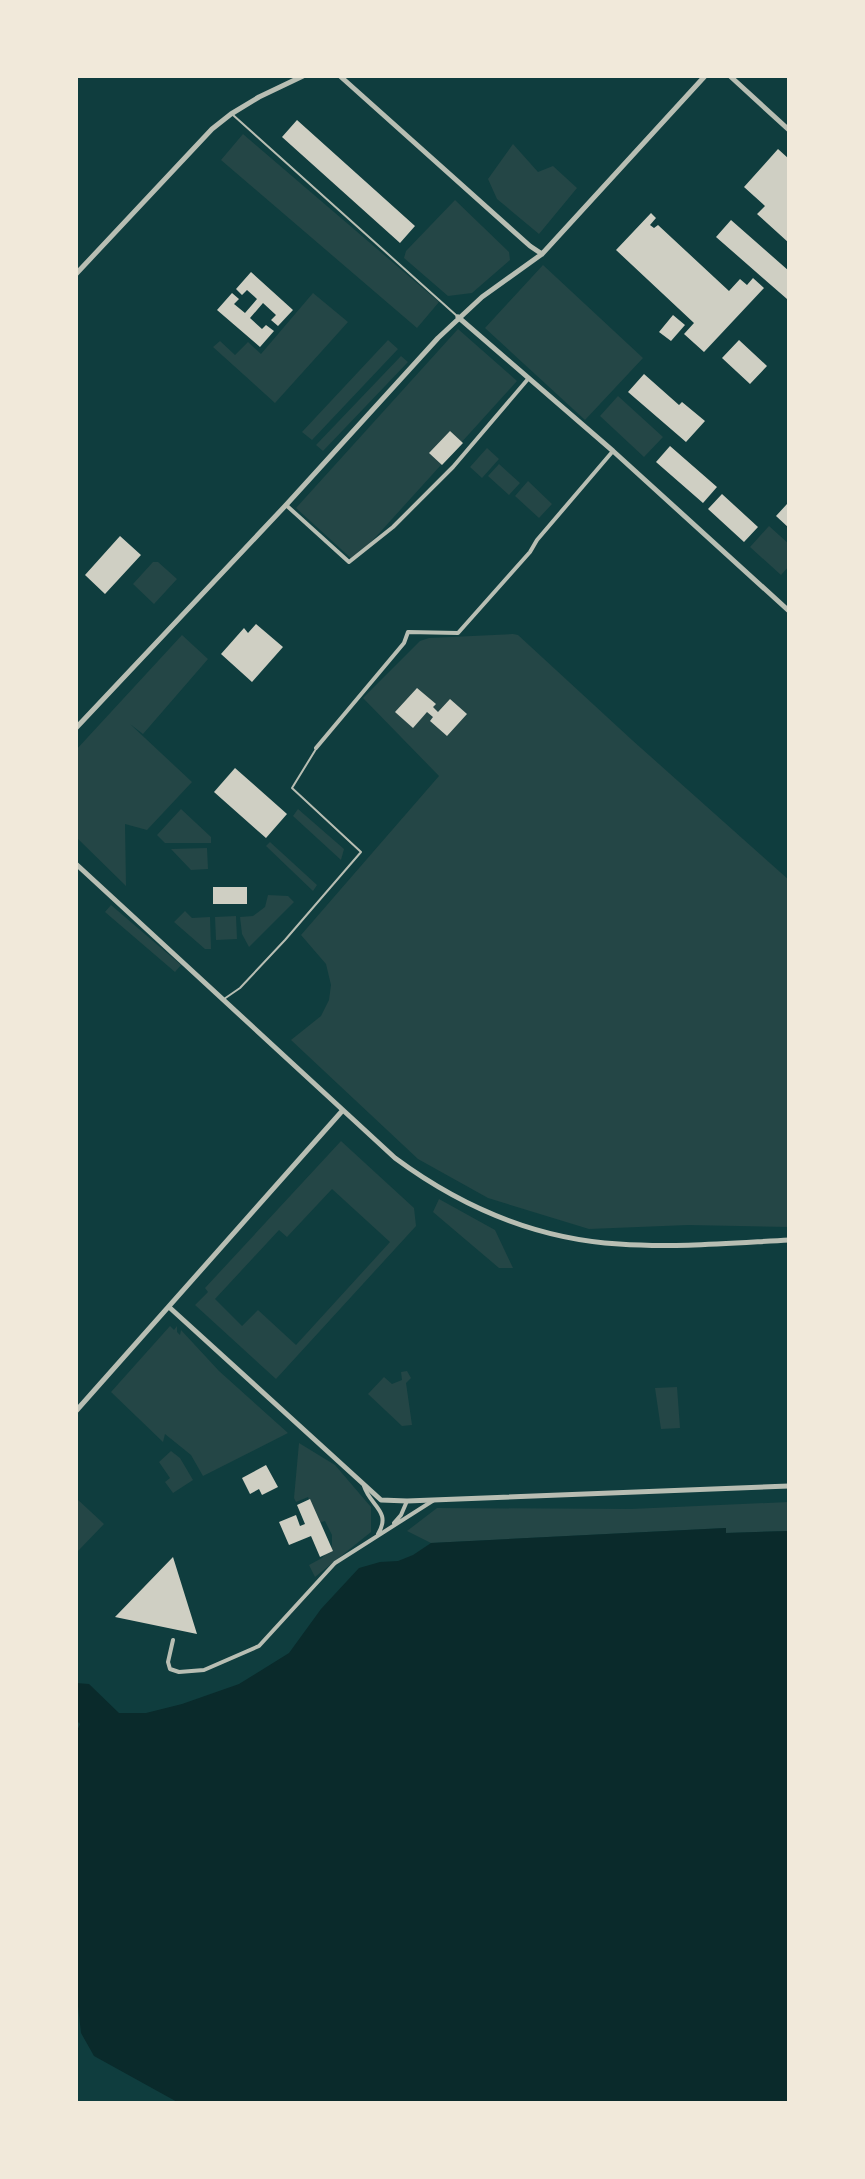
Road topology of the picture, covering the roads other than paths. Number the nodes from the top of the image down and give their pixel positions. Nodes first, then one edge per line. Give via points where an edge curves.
1 (303, 76) edge
2 (340, 76) edge
3 (705, 76) edge
4 (730, 76) edge
5 (231, 114) junction
6 (789, 130) edge
7 (542, 254) junction
8 (76, 274) edge
9 (458, 317) junction
10 (528, 379) junction
11 (613, 451) junction
12 (286, 505) junction
13 (789, 611) edge
14 (76, 728) edge
15 (316, 748) joint
16 (76, 864) edge
17 (224, 999) junction
18 (343, 1110) junction
19 (789, 1240) edge
20 (169, 1307) junction
21 (76, 1411) edge
22 (364, 1485) junction
23 (789, 1486) edge
24 (434, 1500) junction
25 (407, 1501) junction
26 (389, 1527) junction
27 (376, 1536) junction
28 (173, 1640) dead end

1 - 5 street
2 - 7 street
3 - 7 street
4 - 6 street
5 - 8 street
5 - 9 lane
7 - 9 street
9 - 10 street
9 - 12 street
10 - 11 street
10 - 12 street via 453,467 349,562
11 - 13 street
11 - 15 street via 458,633 408,632
12 - 14 street
15 - 17 lane via 292,788 361,852 285,940
16 - 17 street
17 - 18 street
18 - 19 street via 422,1178 531,1228 617,1244
18 - 20 street
20 - 21 street
20 - 22 street
22 - 25 street via 381,1500
22 - 27 street via 383,1517
23 - 24 street
24 - 25 street
24 - 26 street
25 - 26 street
26 - 27 street
27 - 28 street via 335,1563 259,1646 204,1670 179,1672 168,1662

